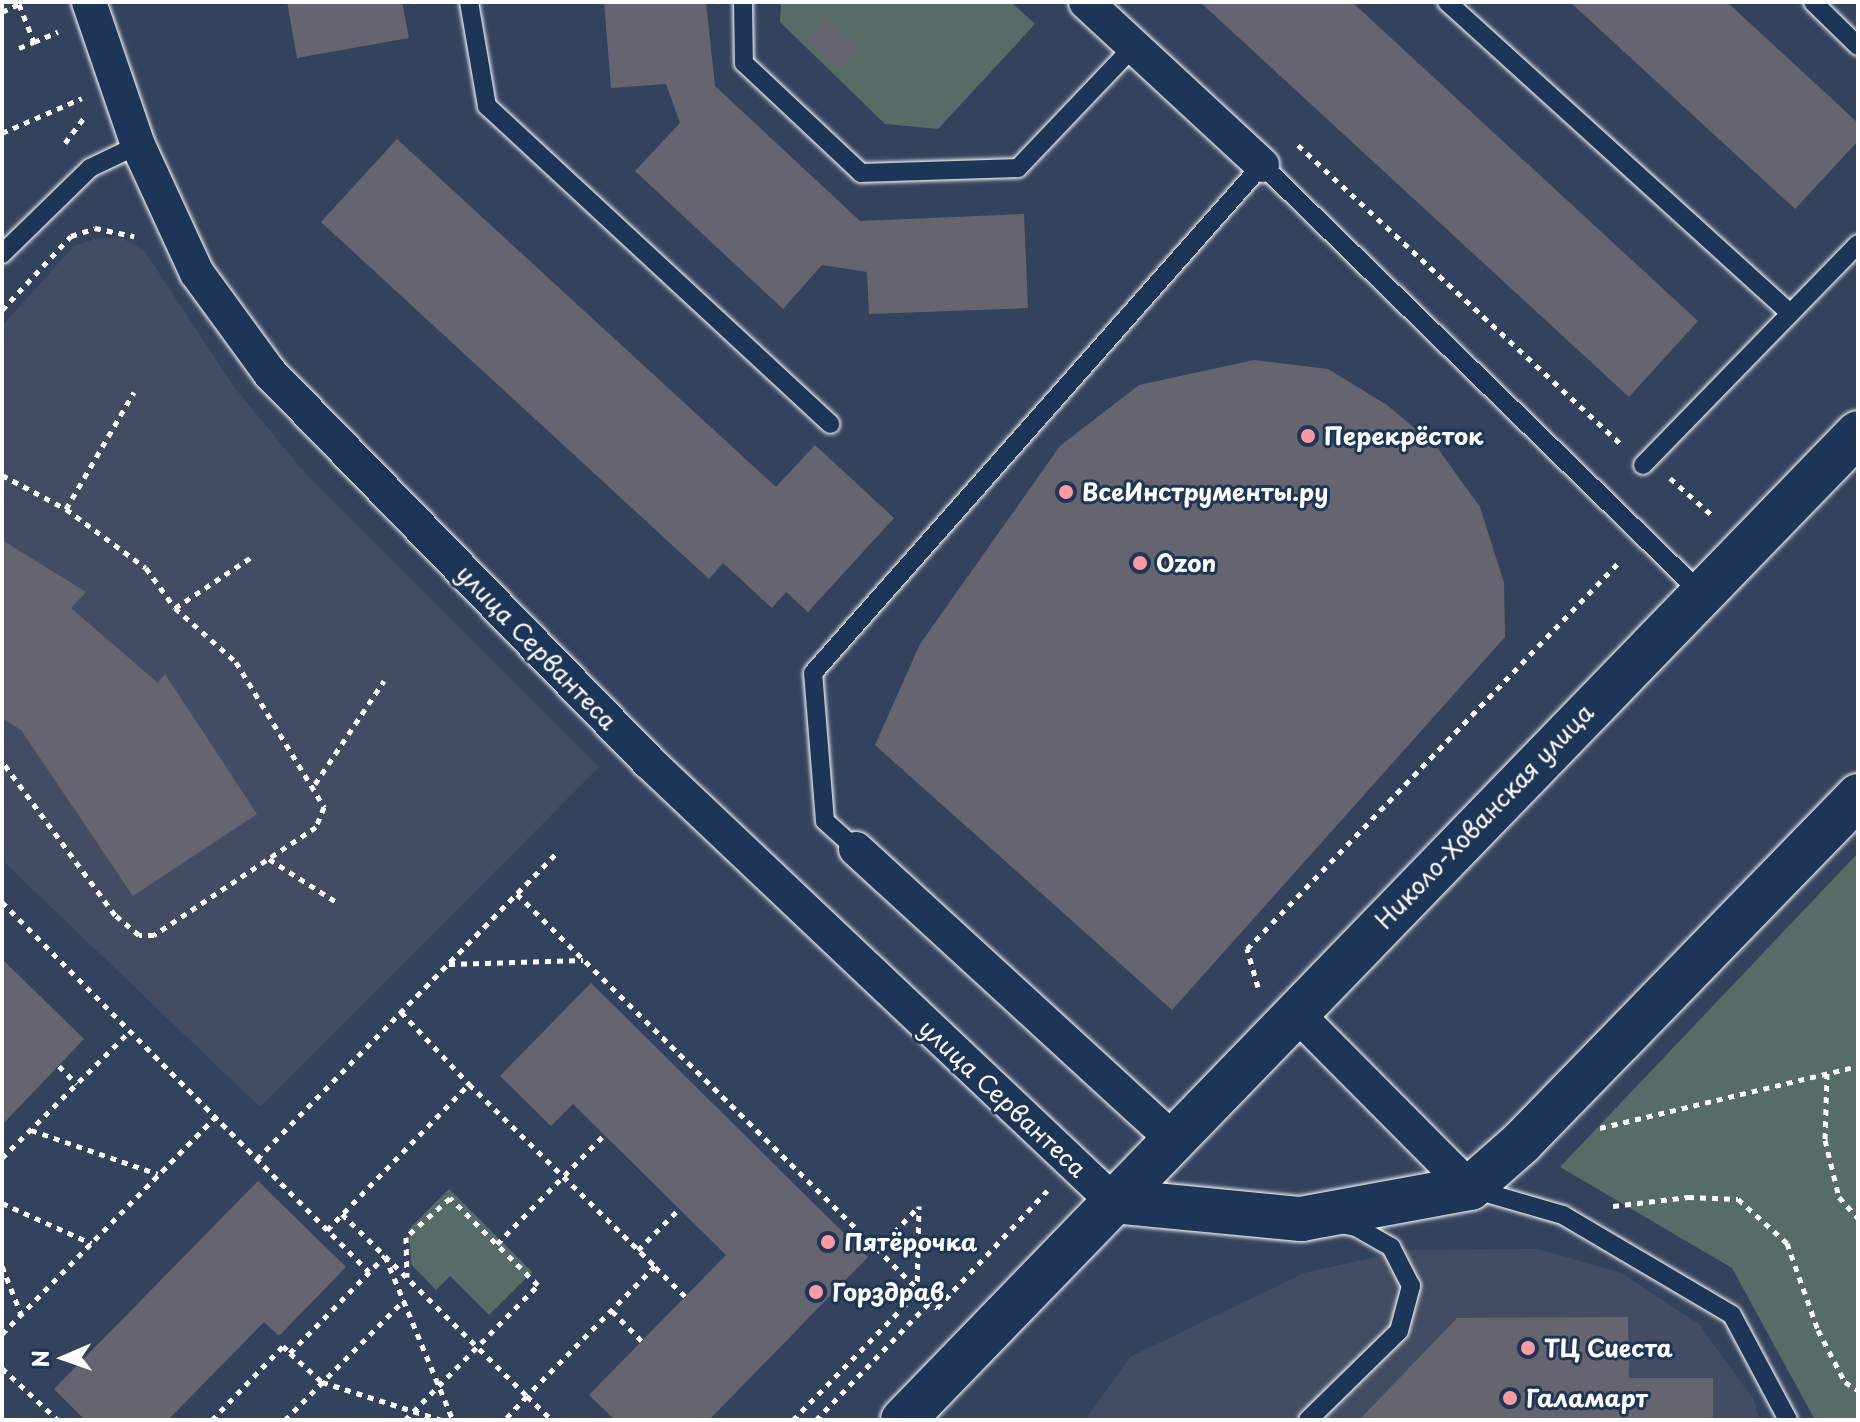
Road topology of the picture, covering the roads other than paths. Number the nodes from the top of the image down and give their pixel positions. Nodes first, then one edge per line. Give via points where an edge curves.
1 (89, 2) edge
2 (469, 2) edge
3 (743, 2) edge
4 (1086, 2) edge
5 (1447, 2) edge
6 (1813, 2) edge
7 (1134, 46) junction
8 (1858, 46) edge
9 (138, 145) junction
10 (1262, 165) junction
11 (1858, 244) edge
12 (2, 254) edge
13 (1790, 313) junction
14 (830, 424) dead end
15 (1858, 433) edge
16 (1646, 462) road end
17 (1690, 582) junction
18 (1858, 796) edge
19 (856, 849) joint
20 (1295, 1012) junction
21 (1171, 1138) junction
22 (1470, 1188) junction
23 (1113, 1201) junction
24 (1301, 1219) junction
25 (903, 1420) edge
26 (1308, 1420) edge
27 (1788, 1420) edge

1 - 9 street, улица Сервантеса
2 - 14 lane via 487,106
3 - 7 lane via 744,63 861,173 1018,168
4 - 7 street
5 - 13 lane
6 - 8 lane
7 - 10 street
9 - 12 lane via 90,168
9 - 23 street, улица Сервантеса via 197,273 270,373 648,761
10 - 17 lane
10 - 19 lane via 813,673 825,821
11 - 13 lane
13 - 16 lane
15 - 17 street, Николо-Хованская улица
17 - 20 street, Николо-Хованская улица
18 - 22 street via 1521,1143
19 - 21 street
20 - 21 street, Николо-Хованская улица
20 - 22 street
21 - 23 street, Николо-Хованская улица
22 - 24 street
22 - 27 lane via 1563,1215 1732,1315
23 - 24 street
23 - 25 street, Николо-Хованская улица
24 - 26 lane via 1356,1227 1391,1247 1411,1286 1399,1331

